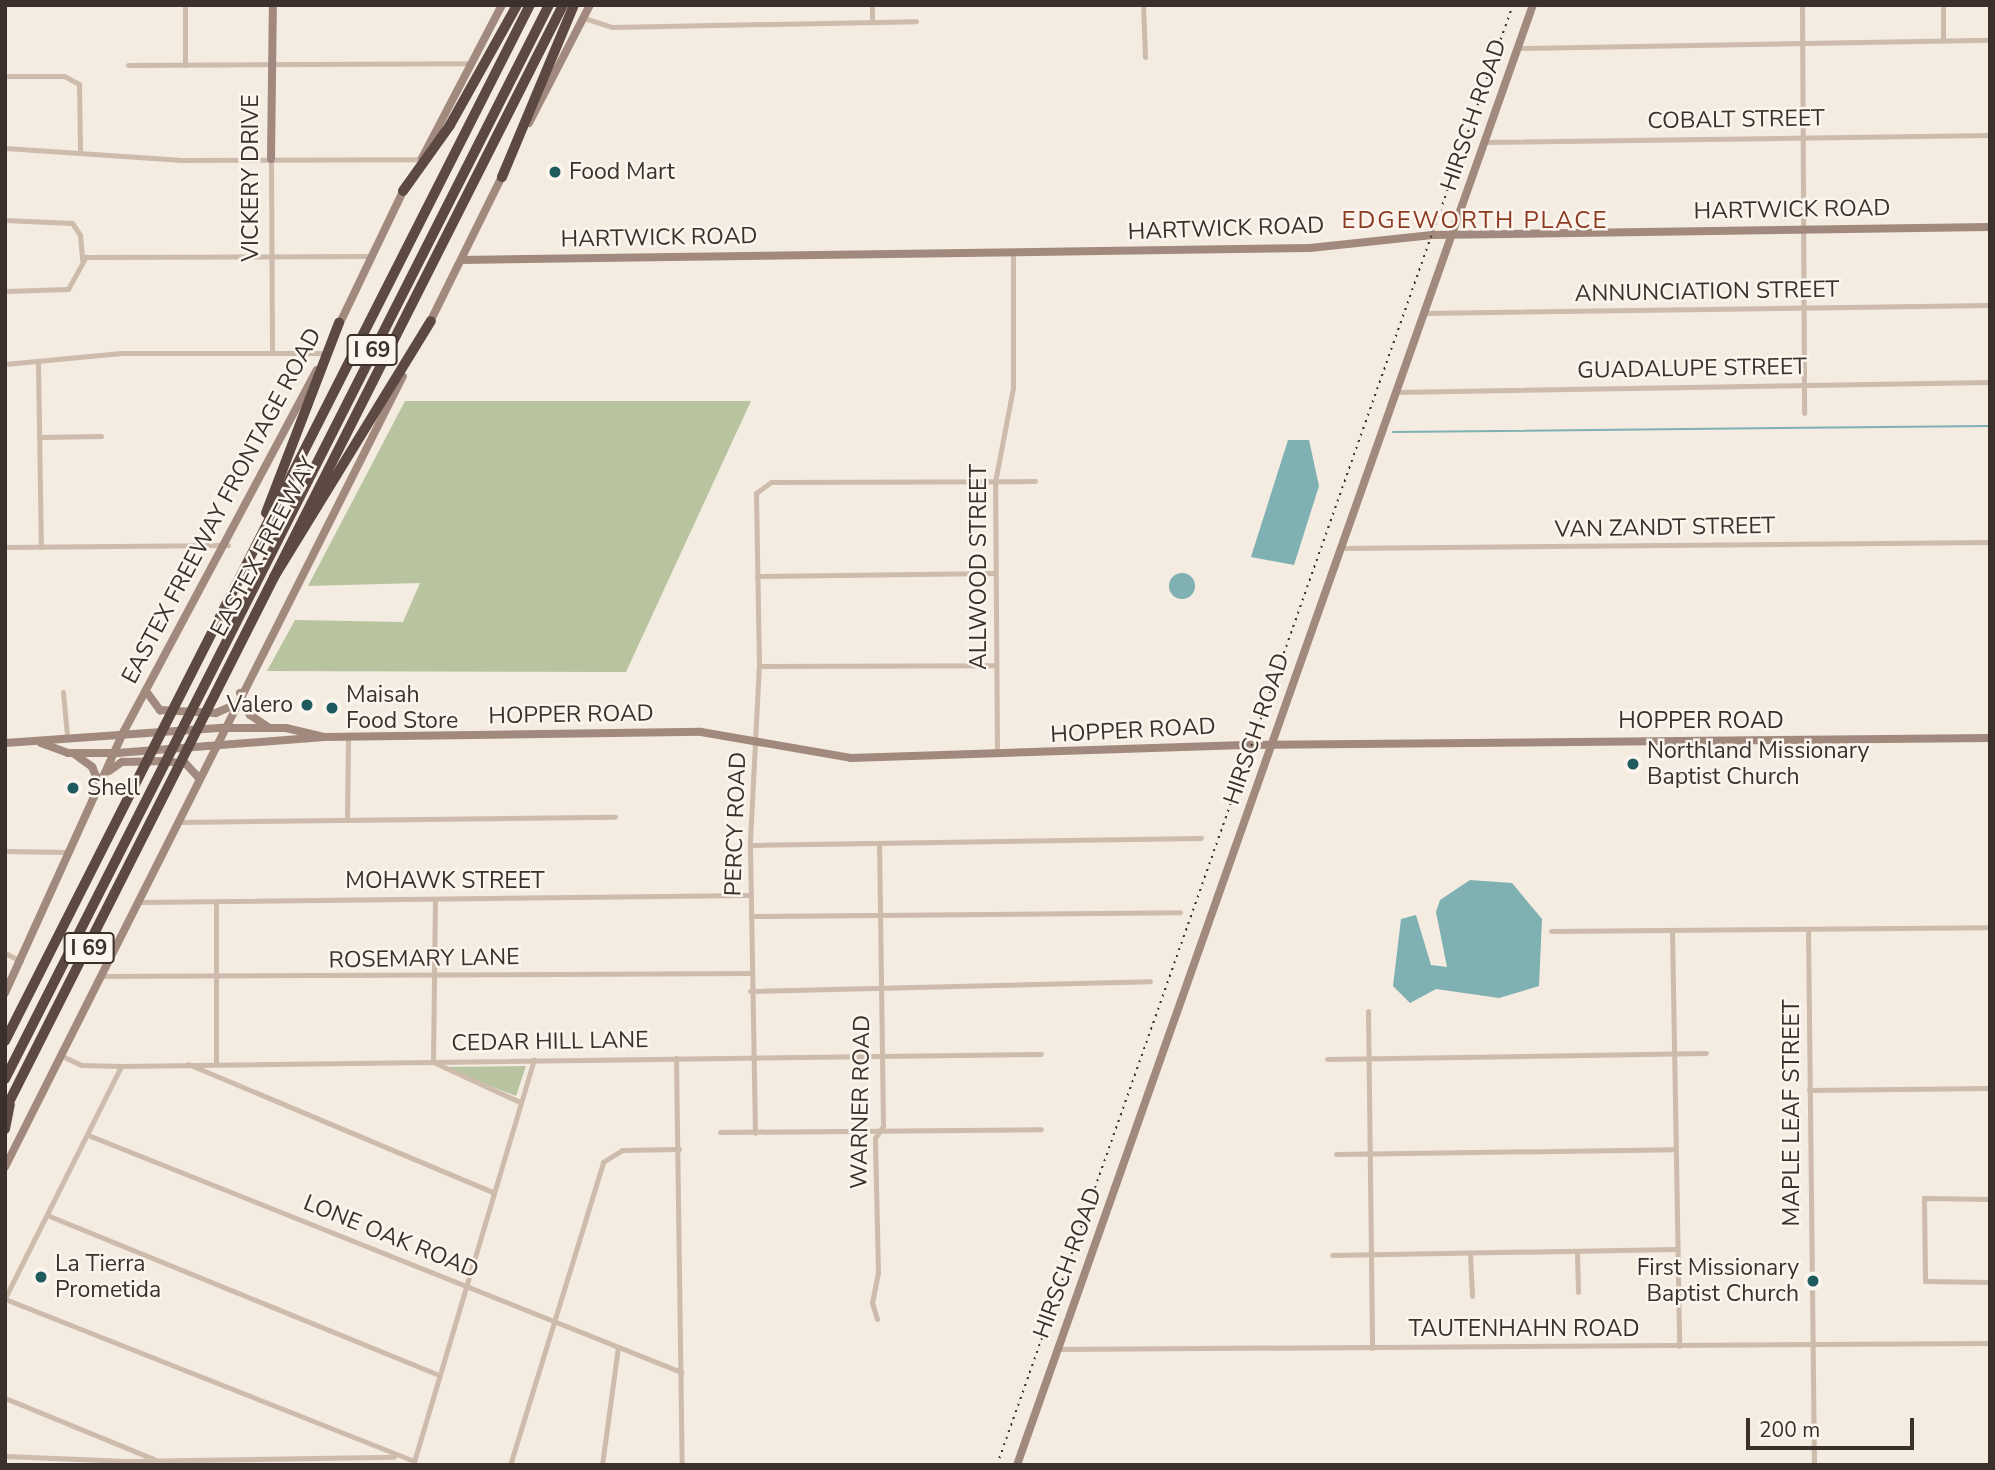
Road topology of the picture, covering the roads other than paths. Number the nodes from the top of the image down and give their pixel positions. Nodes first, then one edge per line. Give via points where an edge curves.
1 (185, 5) edge
2 (273, 5) edge
3 (502, 5) edge
4 (517, 5) edge
5 (530, 5) edge
6 (549, 5) edge
7 (563, 5) edge
8 (574, 5) edge
9 (590, 5) edge
10 (872, 5) edge
11 (1143, 5) edge
12 (1533, 5) edge
13 (1802, 5) edge
14 (1943, 5) edge
15 (584, 18) junction
16 (916, 21) dead end
17 (872, 22) junction
18 (1943, 40) junction
19 (1990, 40) edge
20 (1803, 42) junction
21 (1518, 48) junction
22 (1144, 57) dead end
23 (470, 63) junction
24 (128, 65) dead end
25 (186, 65) junction
26 (270, 65) junction
27 (5, 76) edge
28 (1990, 135) edge
29 (1799, 136) junction
30 (1483, 142) junction
31 (5, 148) edge
32 (80, 149) junction
33 (271, 159) junction
34 (421, 159) junction
35 (502, 177) junction
36 (403, 191) junction
37 (5, 220) edge
38 (1990, 227) edge
39 (1800, 230) junction
40 (1452, 234) junction
41 (1013, 253) junction
42 (271, 255) junction
43 (372, 256) junction
44 (82, 260) junction
45 (462, 260) junction
46 (5, 290) edge
47 (1990, 305) edge
48 (1802, 308) junction
49 (1424, 313) junction
50 (431, 321) junction
51 (339, 323) junction
52 (272, 351) junction
53 (325, 353) junction
54 (38, 363) junction
55 (5, 364) edge
56 (1990, 382) edge
57 (1804, 384) junction
58 (1396, 392) junction
59 (1804, 413) dead end
60 (101, 436) dead end
61 (40, 437) junction
62 (1035, 481) dead end
63 (995, 482) junction
64 (1990, 542) edge
65 (228, 545) junction
66 (5, 547) edge
67 (41, 547) junction
68 (1340, 548) junction
69 (995, 573) junction
70 (757, 576) junction
71 (267, 584) junction
72 (223, 612) junction
73 (996, 665) junction
74 (759, 666) junction
75 (146, 691) junction
76 (64, 692) dead end
77 (240, 694) junction
78 (234, 704) junction
79 (222, 728) junction
80 (269, 728) junction
81 (124, 731) junction
82 (68, 735) junction
83 (324, 737) junction
84 (348, 737) junction
85 (757, 738) junction
86 (1990, 738) edge
87 (5, 743) edge
88 (41, 743) junction
89 (1272, 745) junction
90 (212, 748) junction
91 (73, 753) junction
92 (117, 753) junction
93 (998, 756) junction
94 (105, 774) junction
95 (198, 777) junction
96 (100, 785) junction
97 (615, 817) dead end
98 (347, 820) junction
99 (176, 822) junction
100 (1201, 838) dead end
101 (879, 843) junction
102 (750, 845) junction
103 (5, 851) edge
104 (69, 852) junction
105 (751, 895) junction
106 (435, 900) junction
107 (140, 902) junction
108 (216, 902) junction
109 (1180, 912) dead end
110 (751, 916) junction
111 (880, 916) junction
112 (1990, 927) edge
113 (1808, 929) junction
114 (1672, 930) junction
115 (1551, 931) dead end
116 (5, 953) edge
117 (21, 961) junction
118 (750, 973) junction
119 (435, 975) junction
120 (100, 976) junction
121 (215, 980) junction
122 (1150, 981) dead end
123 (881, 989) junction
124 (750, 991) junction
125 (5, 993) edge
126 (1368, 1010) dead end
127 (5, 1041) edge
128 (1675, 1053) junction
129 (1706, 1053) dead end
130 (1041, 1054) dead end
131 (62, 1056) junction
132 (882, 1056) junction
133 (752, 1057) junction
134 (676, 1058) junction
135 (1327, 1059) dead end
136 (1369, 1059) junction
137 (534, 1060) junction
138 (433, 1062) junction
139 (188, 1064) junction
140 (216, 1064) junction
141 (121, 1066) junction
142 (5, 1079) edge
143 (1990, 1088) edge
144 (1809, 1090) junction
145 (520, 1102) junction
146 (8, 1106) edge
147 (5, 1129) edge
148 (1041, 1129) dead end
149 (879, 1131) junction
150 (720, 1132) dead end
151 (755, 1132) junction
152 (88, 1135) junction
153 (679, 1149) junction
154 (1675, 1149) junction
155 (1369, 1153) junction
156 (1336, 1154) dead end
157 (5, 1167) edge
158 (492, 1192) junction
159 (1990, 1199) edge
160 (47, 1215) junction
161 (1677, 1249) junction
162 (1577, 1252) junction
163 (1470, 1253) junction
164 (1332, 1255) dead end
165 (1371, 1255) junction
166 (1990, 1282) edge
167 (465, 1286) junction
168 (1578, 1292) dead end
169 (1472, 1296) dead end
170 (5, 1298) edge
171 (877, 1319) dead end
172 (554, 1322) junction
173 (1990, 1343) edge
174 (1812, 1344) junction
175 (1679, 1346) junction
176 (618, 1347) junction
177 (1372, 1348) junction
178 (1058, 1349) junction
179 (681, 1372) junction
180 (436, 1374) junction
181 (5, 1398) edge
182 (5, 1455) edge
183 (397, 1457) junction
184 (156, 1460) junction
185 (127, 1463) edge
186 (413, 1463) edge
187 (510, 1465) edge
188 (603, 1465) edge
189 (682, 1465) edge
190 (1017, 1465) edge
191 (1814, 1465) edge

1 - 25 street
2 - 26 main road, VICKERY DRIVE
3 - 23 main road, EASTEX FREEWAY FRONTAGE ROAD
4 - 36 highway via 450,125
5 - 72 highway, EASTEX FREEWAY / I 69
6 - 142 highway, I 69
7 - 71 highway, EASTEX FREEWAY / I 69
8 - 35 highway
9 - 15 main road
10 - 17 street
11 - 22 street
12 - 21 main road, HIRSCH ROAD
13 - 20 street
14 - 18 street
15 - 17 street via 612,27
15 - 35 main road
16 - 17 street
18 - 19 street
18 - 20 street
20 - 21 street
20 - 29 street
21 - 30 main road, HIRSCH ROAD
23 - 26 street
23 - 34 main road, EASTEX FREEWAY FRONTAGE ROAD
24 - 25 street
25 - 26 street
26 - 33 main road, VICKERY DRIVE
27 - 32 street via 64,76 79,84
28 - 29 street, COBALT STREET
29 - 30 street, COBALT STREET
29 - 39 street
30 - 40 main road, HIRSCH ROAD
31 - 32 street
32 - 33 street via 179,160
33 - 34 street
33 - 42 street, VICKERY DRIVE
34 - 36 main road, EASTEX FREEWAY FRONTAGE ROAD
35 - 45 main road
36 - 43 main road, EASTEX FREEWAY FRONTAGE ROAD
37 - 44 street via 72,223 80,235
38 - 39 main road, HARTWICK ROAD
39 - 40 main road, HARTWICK ROAD
39 - 48 street
40 - 41 main road, HARTWICK ROAD via 1310,248
40 - 49 main road, HIRSCH ROAD
41 - 45 main road, HARTWICK ROAD
41 - 63 street, ALLWOOD STREET via 1013,388
42 - 43 street
42 - 44 street
42 - 52 street, VICKERY DRIVE
43 - 51 main road, EASTEX FREEWAY FRONTAGE ROAD
44 - 46 street via 79,279 68,289
45 - 50 main road
47 - 48 street, ANNUNCIATION STREET
48 - 49 street, ANNUNCIATION STREET
48 - 57 street
49 - 58 main road, HIRSCH ROAD
50 - 71 highway via 288,564
50 - 77 main road
51 - 53 main road, EASTEX FREEWAY FRONTAGE ROAD
51 - 72 highway
52 - 53 street
52 - 54 street via 121,353
53 - 65 main road, EASTEX FREEWAY FRONTAGE ROAD
54 - 55 street
54 - 61 street
56 - 57 street, GUADALUPE STREET
57 - 58 street, GUADALUPE STREET
57 - 59 street
58 - 68 main road, HIRSCH ROAD
60 - 61 street
61 - 67 street
62 - 63 street
63 - 69 street, ALLWOOD STREET
63 - 70 street, PERCY ROAD via 763,483 756,517
64 - 68 street, VAN ZANDT STREET
65 - 67 street
65 - 75 main road, EASTEX FREEWAY FRONTAGE ROAD
66 - 67 street
68 - 89 main road, HIRSCH ROAD
69 - 70 street
69 - 73 street, ALLWOOD STREET
70 - 74 street, PERCY ROAD
71 - 146 highway, EASTEX FREEWAY / I 69
72 - 127 highway, EASTEX FREEWAY / I 69
73 - 74 street
73 - 93 street, ALLWOOD STREET
74 - 85 street, PERCY ROAD
75 - 78 main road via 160,710 216,713
75 - 81 main road, EASTEX FREEWAY FRONTAGE ROAD
76 - 82 street
77 - 78 main road
77 - 80 main road via 250,715
78 - 79 main road
79 - 80 main road, HOPPER ROAD
79 - 81 main road, HOPPER ROAD
79 - 90 main road
80 - 83 main road, HOPPER ROAD
81 - 82 main road, HOPPER ROAD
81 - 92 main road, EASTEX FREEWAY FRONTAGE ROAD
82 - 88 main road, HOPPER ROAD
83 - 84 main road, HOPPER ROAD
83 - 90 main road, HOPPER ROAD
84 - 85 main road, HOPPER ROAD via 701,732
84 - 98 street
85 - 93 main road, HOPPER ROAD via 831,758
85 - 102 street, PERCY ROAD
86 - 89 main road, HOPPER ROAD
87 - 88 main road, HOPPER ROAD
88 - 91 main road, HOPPER ROAD
89 - 93 main road, HOPPER ROAD
89 - 178 main road, HIRSCH ROAD
90 - 92 main road, HOPPER ROAD
90 - 95 main road
91 - 92 main road, HOPPER ROAD
91 - 96 main road via 92,766
92 - 94 main road, EASTEX FREEWAY FRONTAGE ROAD
94 - 95 main road via 122,762 164,761 186,764
94 - 96 main road, EASTEX FREEWAY FRONTAGE ROAD
95 - 99 main road
96 - 104 main road, EASTEX FREEWAY FRONTAGE ROAD
97 - 98 street
98 - 99 street
99 - 107 main road
100 - 101 street
101 - 102 street
101 - 111 street, WARNER ROAD
102 - 105 street, PERCY ROAD
103 - 104 street
104 - 117 main road, EASTEX FREEWAY FRONTAGE ROAD
105 - 106 street, MOHAWK STREET
105 - 110 street, PERCY ROAD
106 - 108 street, MOHAWK STREET
106 - 119 street
107 - 108 street, MOHAWK STREET
107 - 120 main road
108 - 121 street
109 - 111 street
110 - 111 street
110 - 118 street, PERCY ROAD
111 - 123 street, WARNER ROAD
112 - 113 street
113 - 114 street
113 - 144 street, MAPLE LEAF STREET
114 - 115 street
114 - 128 street
116 - 117 street
117 - 125 main road, EASTEX FREEWAY FRONTAGE ROAD
118 - 119 street, ROSEMARY LANE
118 - 124 street, PERCY ROAD
119 - 121 street, ROSEMARY LANE
119 - 138 street
120 - 121 street, ROSEMARY LANE
120 - 131 main road
121 - 140 street
122 - 123 street
123 - 124 street
123 - 132 street, WARNER ROAD
124 - 133 street, PERCY ROAD
126 - 136 street
128 - 129 street
128 - 136 street
128 - 154 street
130 - 132 street, CEDAR HILL LANE
131 - 141 street, CEDAR HILL LANE via 81,1065
131 - 157 main road
132 - 133 street, CEDAR HILL LANE
132 - 149 street, WARNER ROAD
133 - 134 street, CEDAR HILL LANE
133 - 151 street, PERCY ROAD
134 - 137 street, CEDAR HILL LANE
134 - 153 street
135 - 136 street
136 - 155 street
137 - 138 street, CEDAR HILL LANE
137 - 145 street
138 - 140 street, CEDAR HILL LANE
138 - 145 street
139 - 140 street, CEDAR HILL LANE
139 - 141 street, CEDAR HILL LANE
139 - 158 street
141 - 152 street
143 - 144 street
144 - 174 street, MAPLE LEAF STREET
145 - 158 street
146 - 147 highway, EASTEX FREEWAY
148 - 149 street
149 - 151 street
149 - 171 street, WARNER ROAD via 878,1273 872,1303
150 - 151 street
152 - 160 street
152 - 167 street, LONE OAK ROAD
153 - 172 street via 622,1150 606,1157
153 - 179 street
154 - 155 street
154 - 161 street
155 - 156 street
155 - 165 street
158 - 167 street
159 - 166 street via 1924,1198 1925,1281
160 - 170 street
160 - 180 street
161 - 162 street
161 - 175 street
162 - 163 street
162 - 168 street
163 - 165 street
163 - 169 street
164 - 165 street
165 - 177 street
167 - 172 street, LONE OAK ROAD
167 - 180 street
170 - 183 street
172 - 176 street, LONE OAK ROAD
172 - 187 street
173 - 174 street, TAUTENHAHN ROAD
174 - 175 street, TAUTENHAHN ROAD
174 - 191 street, MAPLE LEAF STREET
175 - 177 street, TAUTENHAHN ROAD
176 - 179 street, LONE OAK ROAD
176 - 188 street
177 - 178 street, TAUTENHAHN ROAD
178 - 190 main road, HIRSCH ROAD
179 - 189 street
180 - 186 street
181 - 184 street
182 - 185 street
183 - 184 street
183 - 186 street
184 - 185 street

